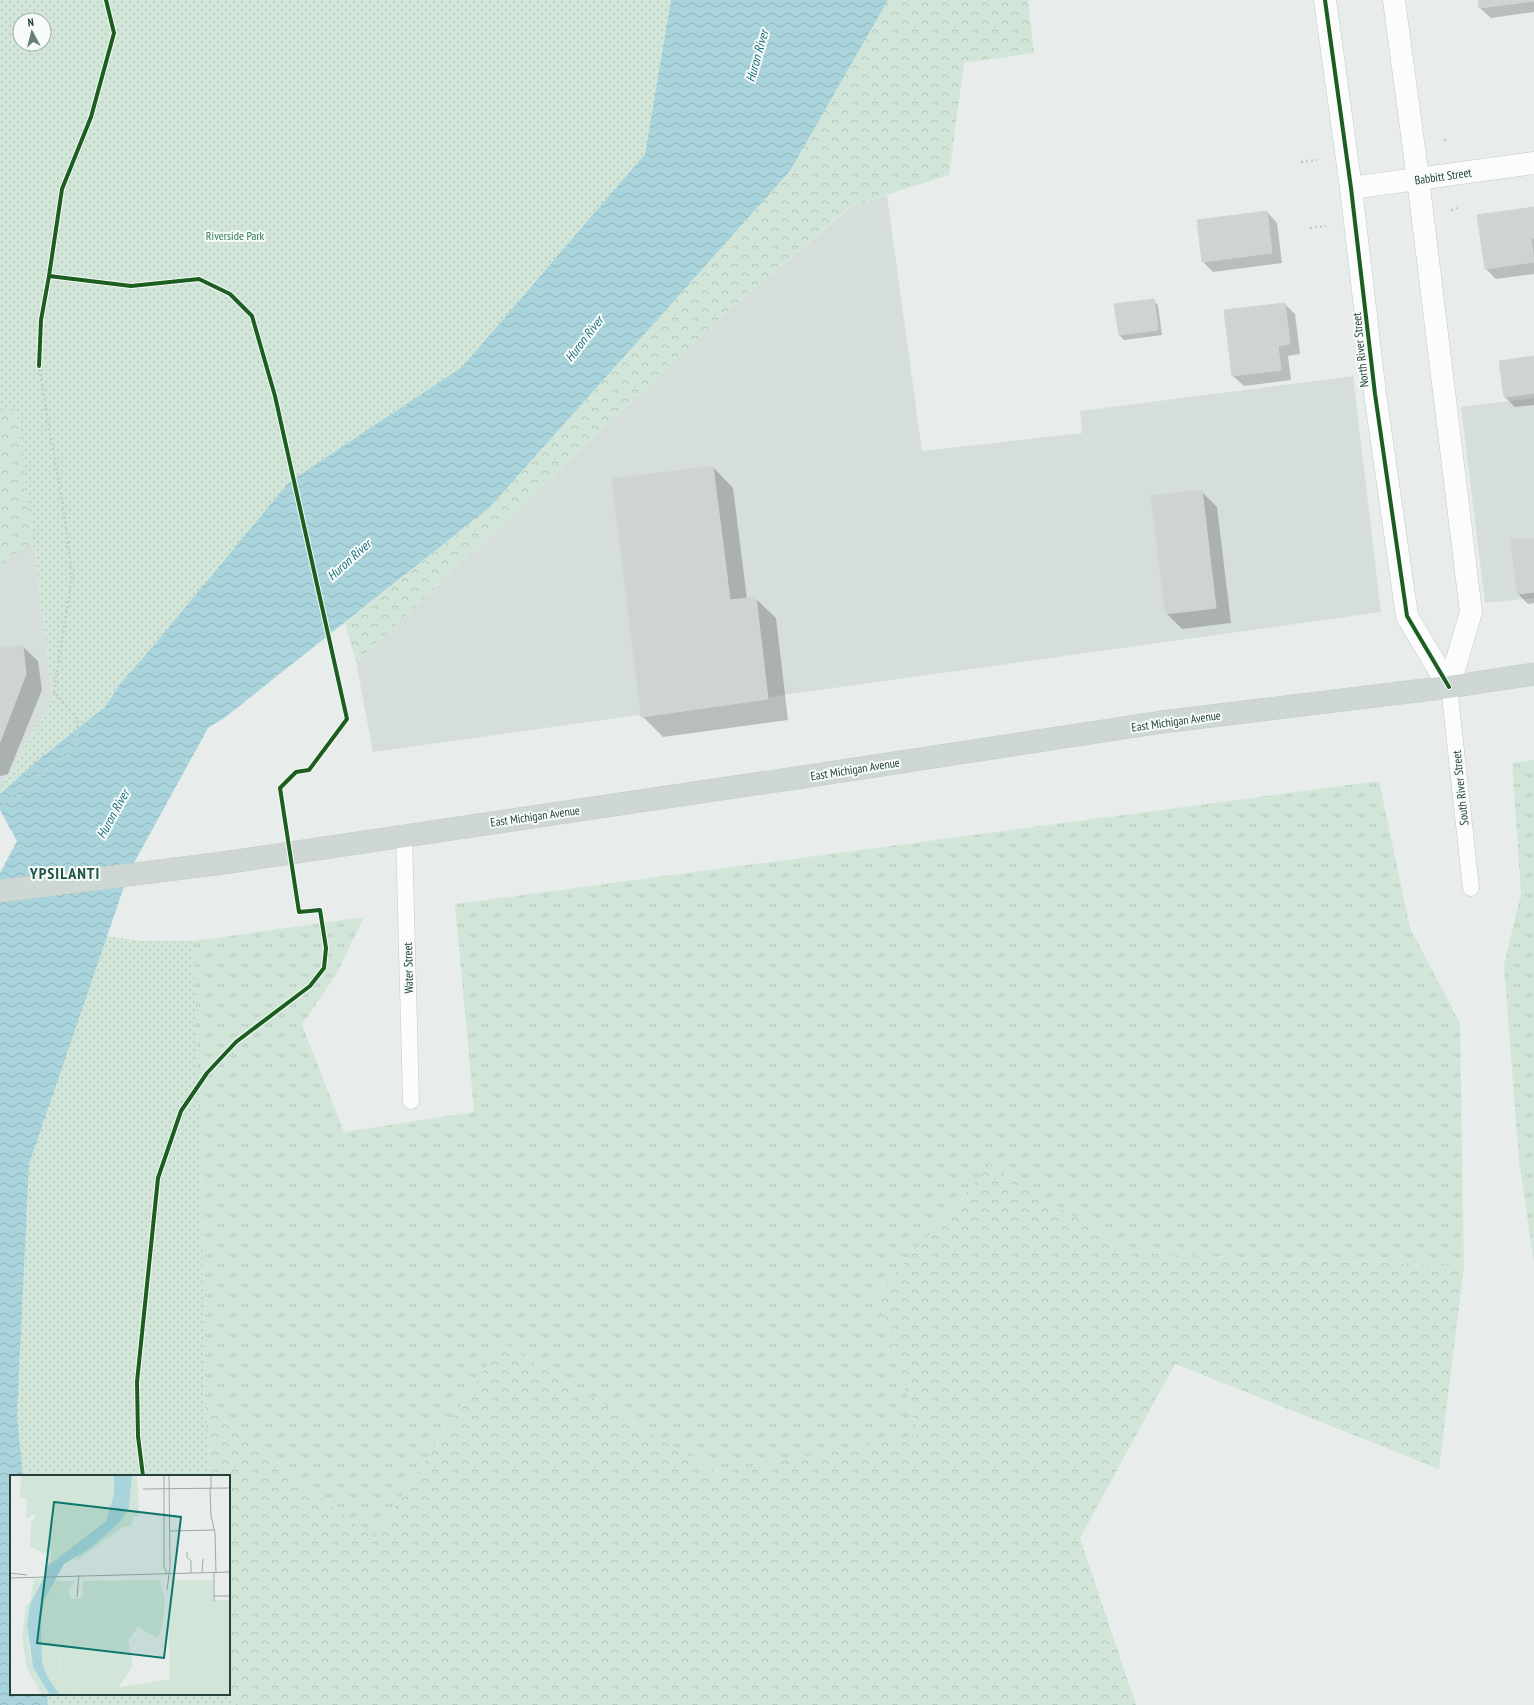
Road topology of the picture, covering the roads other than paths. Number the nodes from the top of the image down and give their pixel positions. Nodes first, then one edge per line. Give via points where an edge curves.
1 (1325, 0) edge
2 (1394, 0) edge
3 (1534, 163) edge
4 (1418, 179) junction
5 (1351, 188) junction
6 (1534, 674) edge
7 (1449, 687) junction
8 (404, 836) junction
9 (1471, 888) dead end
10 (0, 890) edge
11 (411, 1101) dead end

1 - 5 street, North River Street
2 - 4 street
3 - 4 street, Babbitt Street
4 - 5 street, Babbitt Street
4 - 7 street via 1471,612
5 - 7 street, North River Street via 1375,394 1407,616
6 - 7 main road, East Michigan Avenue
7 - 8 main road, East Michigan Avenue via 1162,722
7 - 9 lane, South River Street
8 - 10 main road, East Michigan Avenue via 177,869
8 - 11 lane, Water Street

